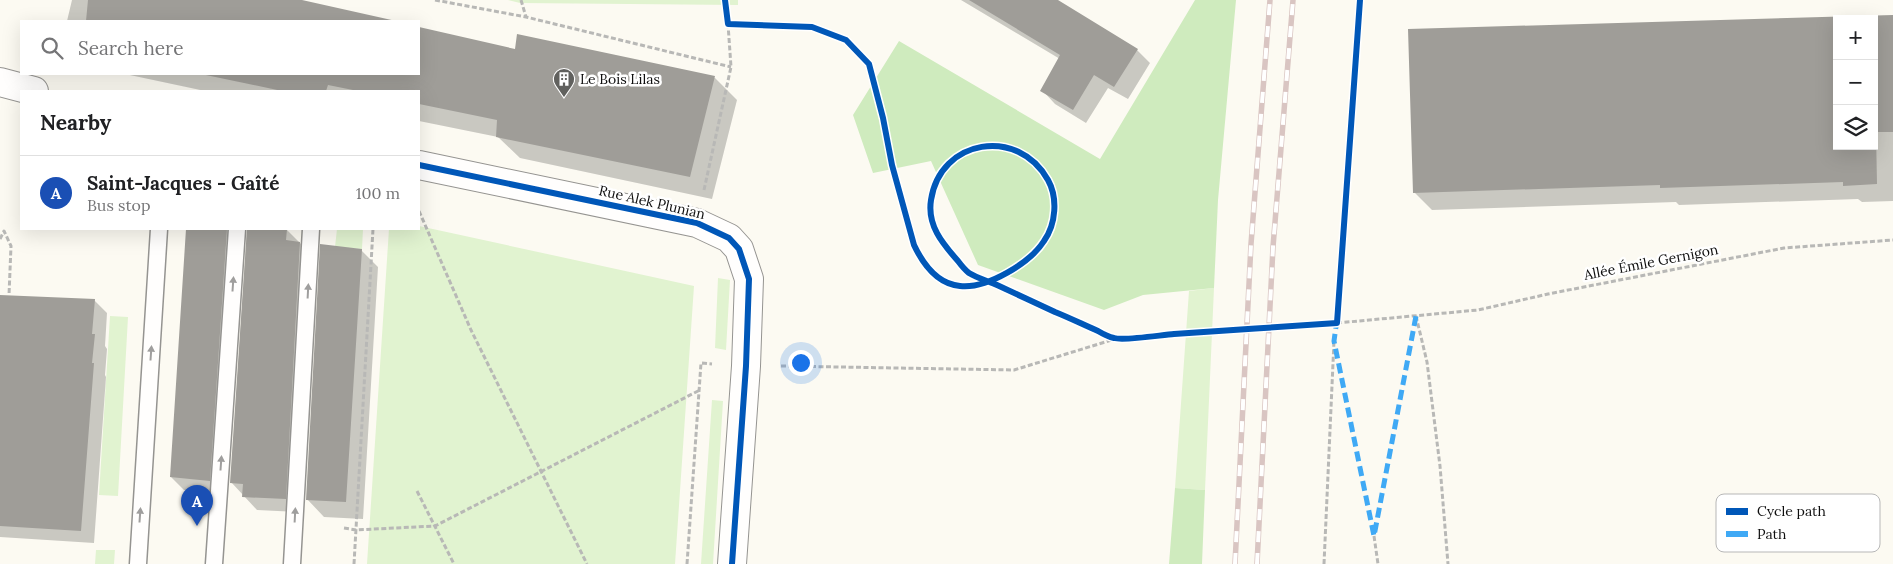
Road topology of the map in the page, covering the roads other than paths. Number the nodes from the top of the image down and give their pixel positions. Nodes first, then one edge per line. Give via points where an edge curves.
1 (0, 82) edge
2 (30, 90) edge
3 (420, 165) edge
4 (159, 230) edge
5 (237, 230) edge
6 (311, 230) edge
7 (138, 564) edge
8 (214, 564) edge
9 (292, 564) edge
10 (732, 564) edge

1 - 2 street
3 - 10 street, Rue Alek Plunian via 697,223 730,238 739,249 749,279
7 -> 4 lane
8 -> 5 lane
9 -> 6 lane

